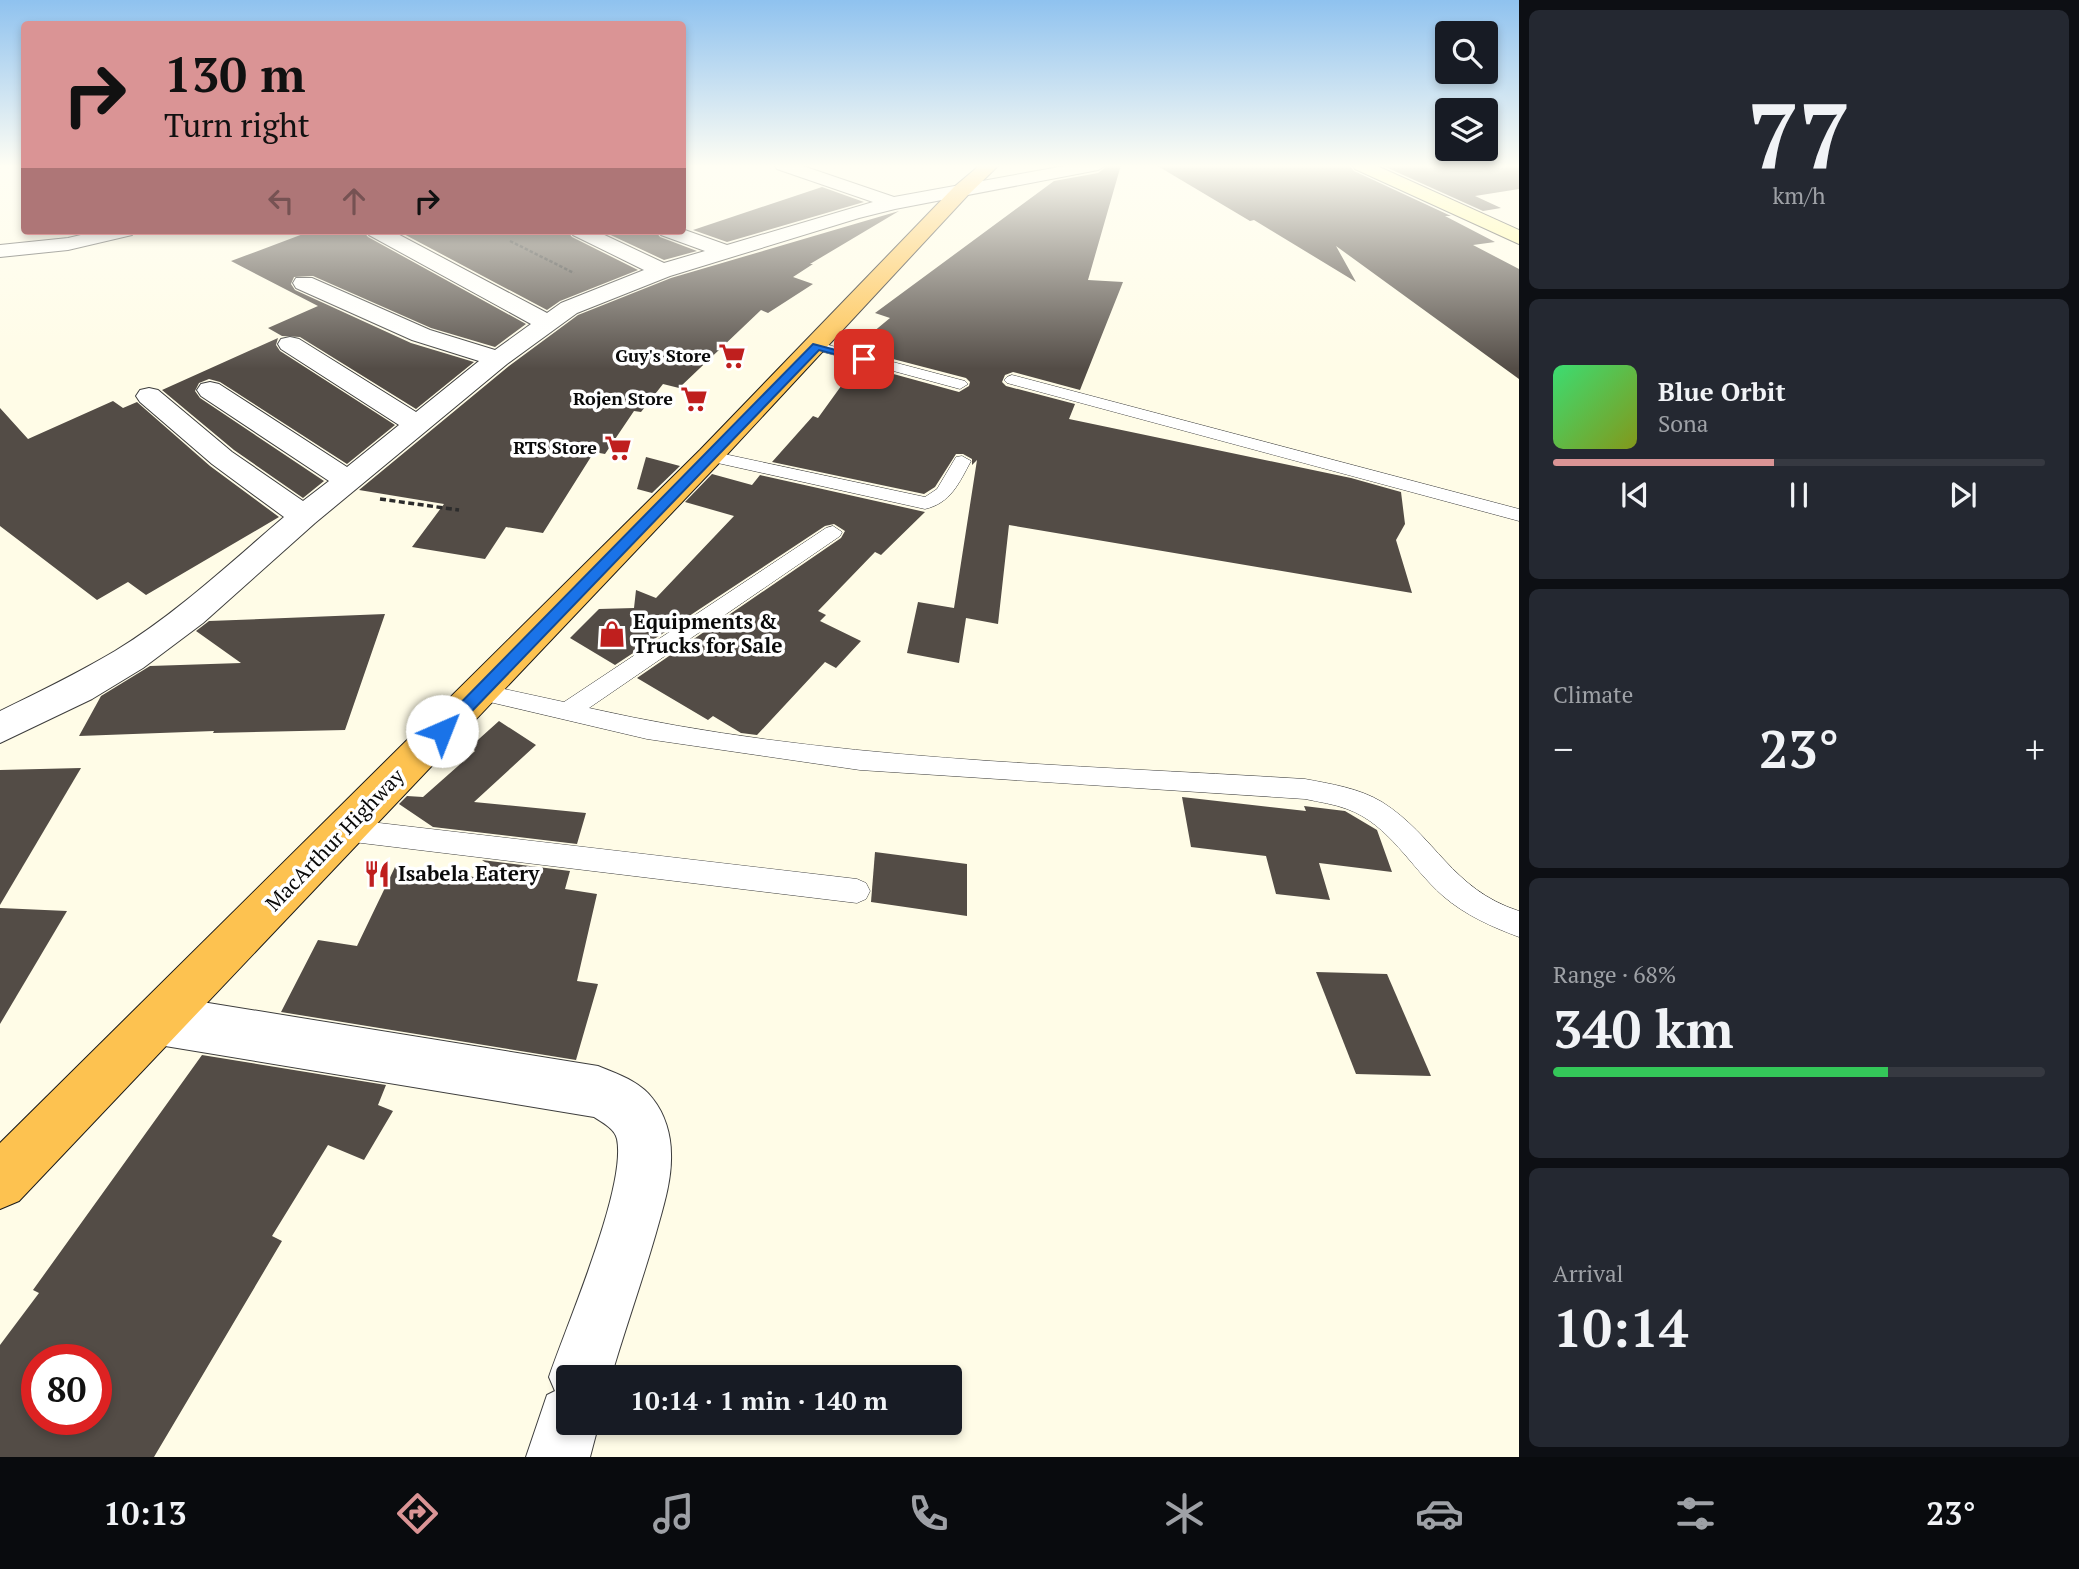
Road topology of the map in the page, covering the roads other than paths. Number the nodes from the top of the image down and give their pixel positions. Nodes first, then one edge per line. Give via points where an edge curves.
1 (788, 233) edge
2 (922, 233) edge
3 (107, 235) edge
4 (383, 235) edge
5 (588, 235) edge
6 (678, 235) edge
7 (0, 251) edge
8 (724, 251) junction
9 (662, 271) junction
10 (304, 283) dead end
11 (546, 322) junction
12 (290, 344) dead end
13 (817, 346) junction
14 (498, 359) junction
15 (1012, 380) dead end
16 (960, 384) dead end
17 (210, 390) dead end
18 (149, 396) dead end
19 (418, 425) junction
20 (710, 456) junction
21 (962, 461) dead end
22 (341, 487) junction
23 (1519, 515) edge
24 (304, 516) junction
25 (833, 532) dead end
26 (481, 692) junction
27 (566, 712) junction
28 (0, 728) edge
29 (345, 830) junction
30 (857, 891) dead end
31 (1519, 924) edge
32 (159, 1020) junction
33 (0, 1182) edge
34 (584, 1365) edge
35 (564, 1435) edge
36 (558, 1457) edge

1 - 8 street
2 - 13 highway, MacArthur Highway
3 - 7 street
4 - 11 street
5 - 9 street
6 - 8 street
8 - 9 street
9 - 11 street via 569,308
10 - 14 street via 409,330
11 - 14 street
12 - 19 street
13 - 16 lane
13 - 20 highway, MacArthur Highway
14 - 19 street
15 - 23 lane
17 - 22 street
18 - 24 street via 222,458
19 - 22 street
20 - 21 lane via 925,502 941,496
20 - 26 highway, MacArthur Highway
22 - 24 street
24 - 28 street via 191,614 130,659
25 - 27 lane
26 - 27 lane
26 - 29 highway, MacArthur Highway
27 - 31 lane via 647,730 860,760 1305,789 1339,796 1372,809 1447,883 1484,909
29 - 30 lane
29 - 32 highway, MacArthur Highway
32 - 33 highway, MacArthur Highway
32 - 34 street via 598,1092 621,1101 643,1135 639,1192
35 - 36 street

